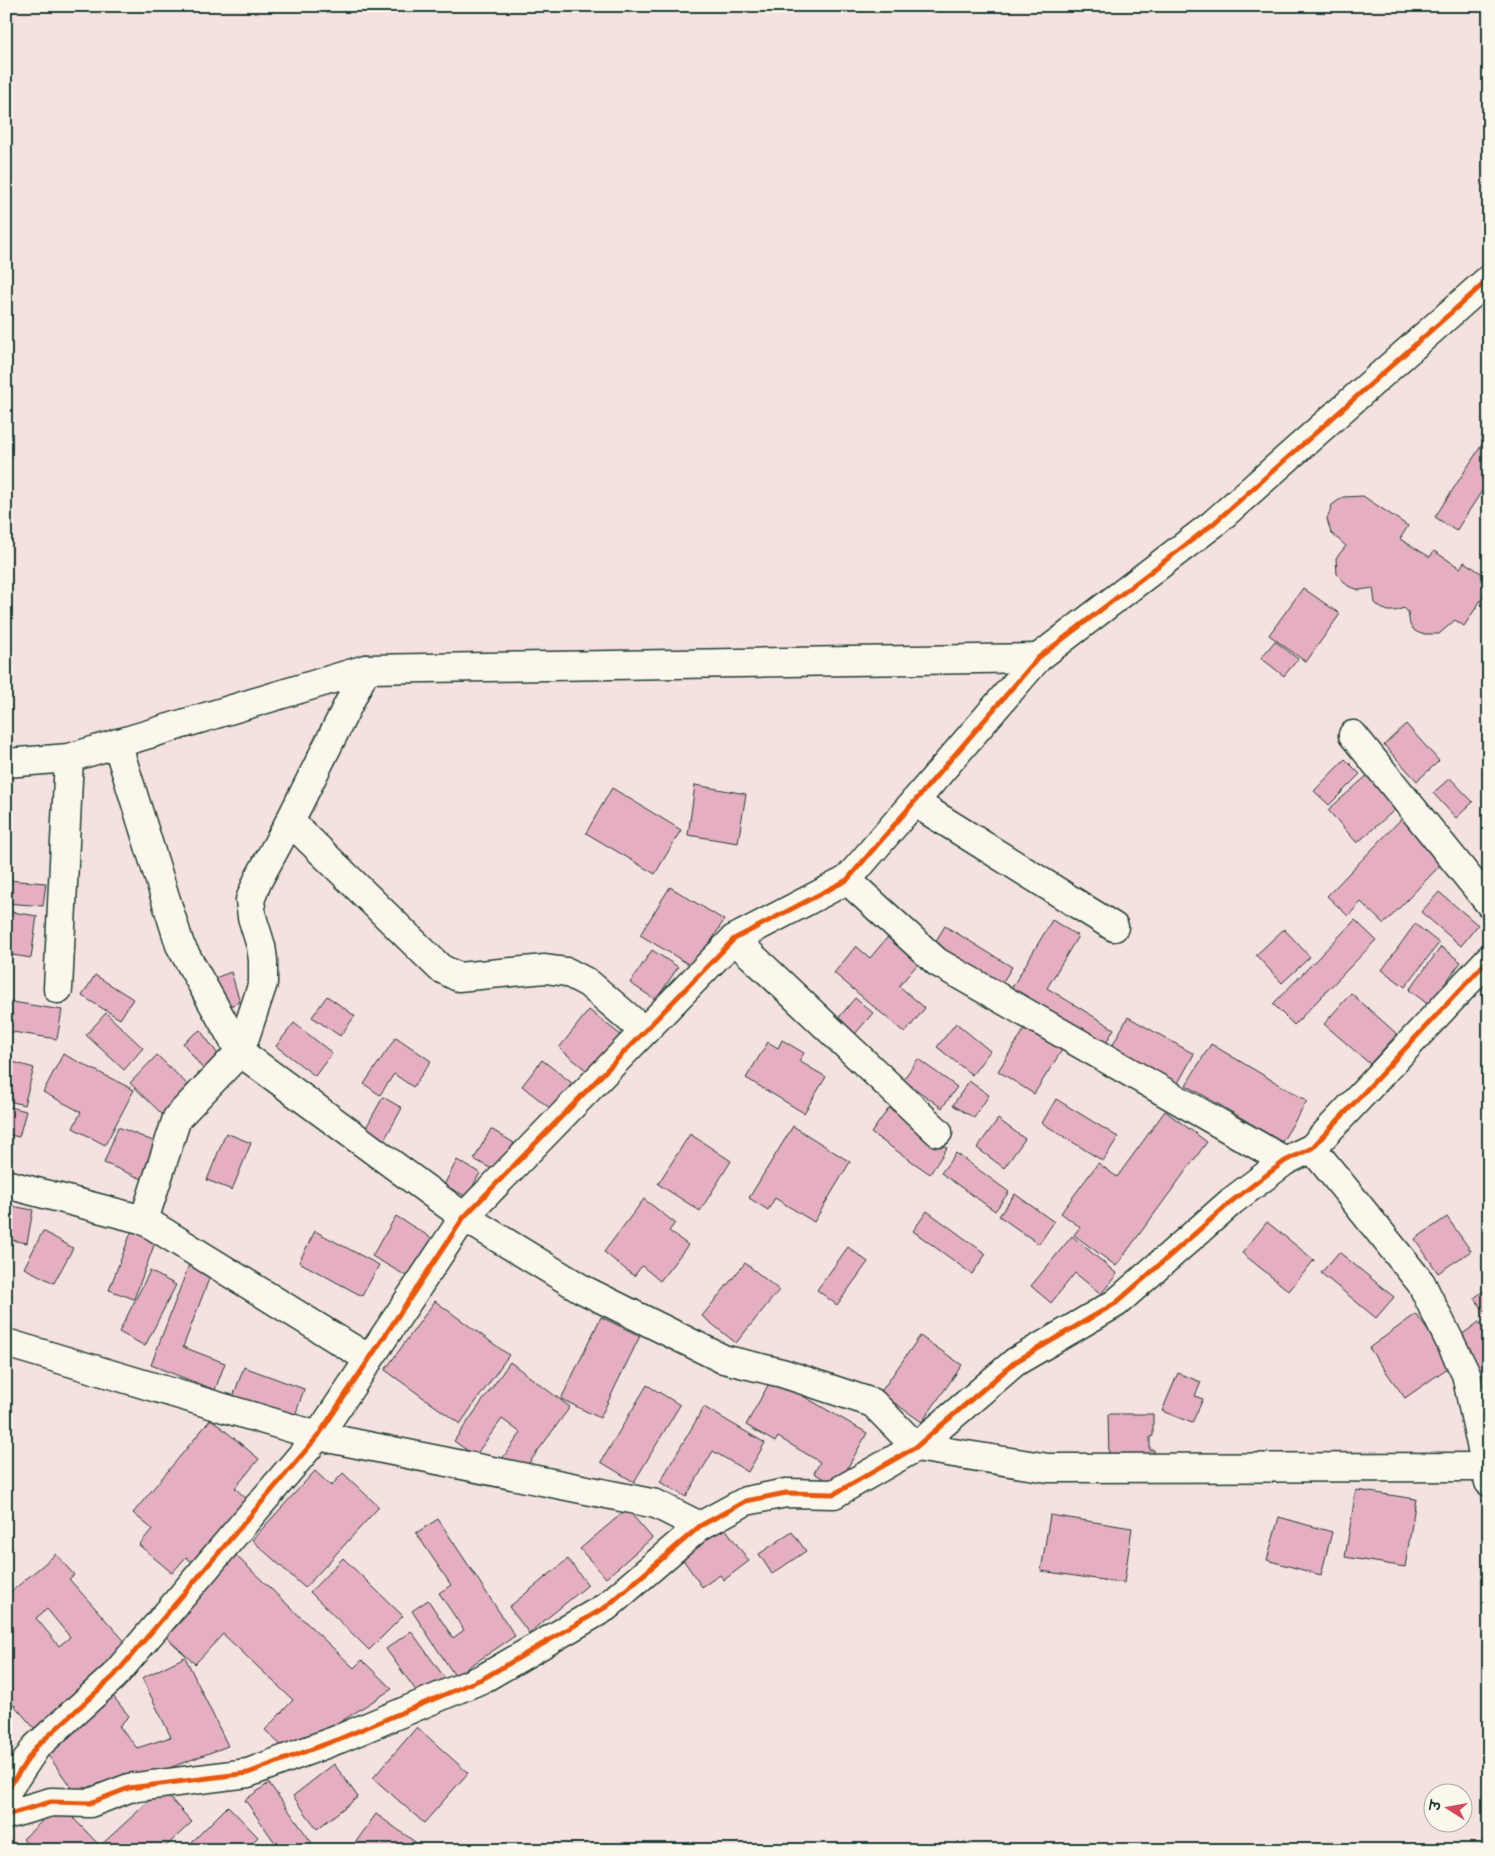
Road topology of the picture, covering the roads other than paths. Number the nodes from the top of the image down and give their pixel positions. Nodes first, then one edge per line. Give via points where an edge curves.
1 (1489, 279) edge
2 (1038, 658) junction
3 (366, 669) junction
4 (1354, 735) dead end
5 (117, 743) junction
6 (69, 758) junction
7 (6, 763) edge
8 (914, 802) junction
9 (290, 821) junction
10 (847, 880) junction
11 (1489, 903) edge
12 (1114, 927) dead end
13 (734, 939) junction
14 (1489, 959) edge
15 (58, 989) dead end
16 (644, 1031) junction
17 (240, 1052) junction
18 (938, 1132) dead end
19 (1312, 1148) junction
20 (1285, 1161) junction
21 (6, 1184) edge
22 (464, 1217) junction
23 (144, 1220) junction
24 (6, 1343) edge
25 (369, 1359) junction
26 (318, 1436) junction
27 (916, 1447) junction
28 (1488, 1472) edge
29 (700, 1526) junction
30 (6, 1792) edge
31 (6, 1815) edge

1 - 2 street via 1213,524
2 - 3 street
2 - 8 street
3 - 5 street
3 - 9 street
4 - 11 street
5 - 6 street
5 - 17 street via 180,945
6 - 7 street
6 - 15 street
8 - 10 street
8 - 12 street
9 - 16 street via 440,968 458,977 545,969 567,972 588,983
9 - 17 street via 250,900 261,946 262,983
10 - 13 street
10 - 20 street via 937,962
13 - 16 street
13 - 18 street
14 - 19 street
16 - 22 street
17 - 22 street
17 - 23 street via 178,1118
19 - 20 street
19 - 28 street via 1421,1283 1466,1374
20 - 27 street via 1232,1201 1116,1303 1015,1362
21 - 23 street
22 - 25 street
22 - 27 street via 582,1289 723,1359 782,1373 873,1402
23 - 25 street
24 - 26 street
25 - 26 street
26 - 29 street via 656,1504
26 - 30 street via 114,1676 36,1746
27 - 28 street via 1048,1468
27 - 29 street via 834,1494 786,1493 746,1502
29 - 31 street via 606,1607 484,1678 339,1739 248,1773 129,1788 90,1803 51,1802

